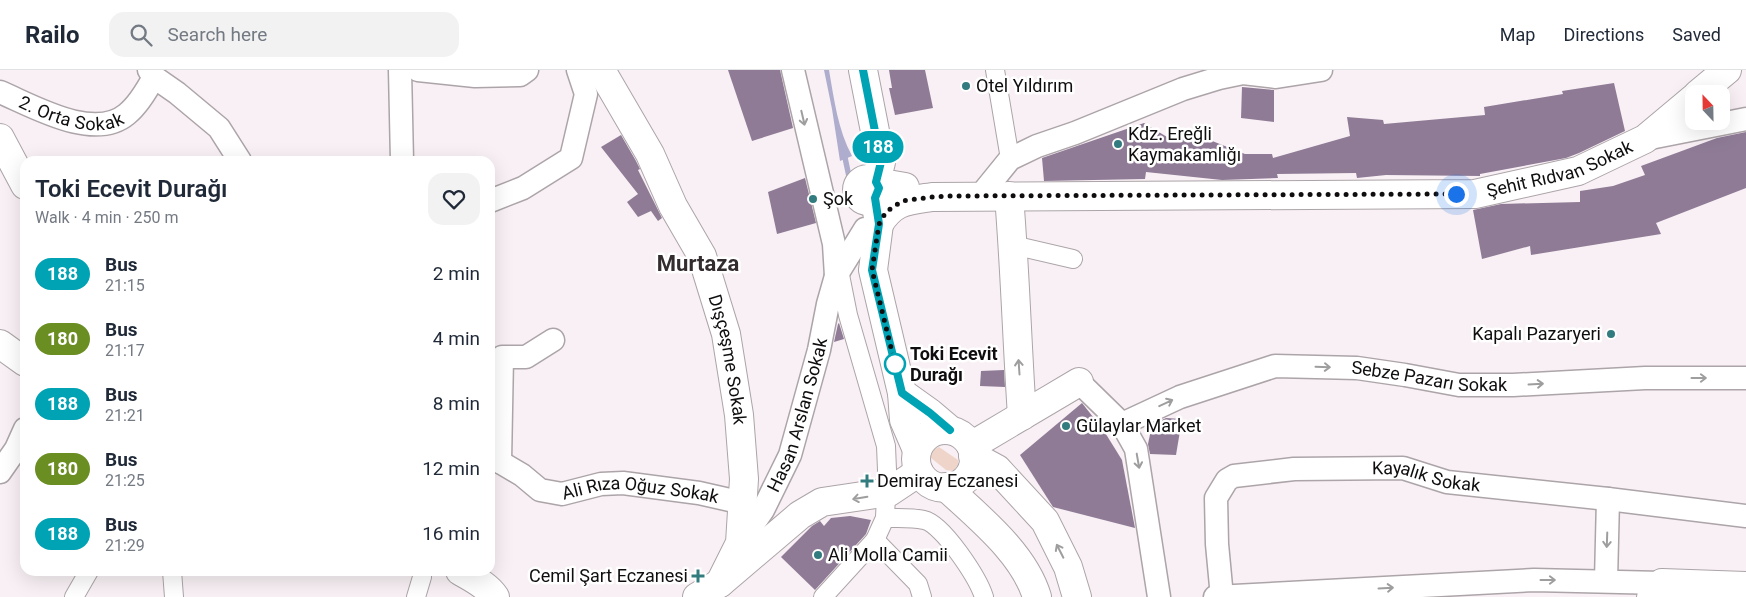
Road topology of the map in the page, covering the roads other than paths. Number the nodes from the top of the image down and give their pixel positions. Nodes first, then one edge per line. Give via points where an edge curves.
1 (400, 70) edge
2 (418, 70) edge
3 (425, 70) edge
4 (527, 70) edge
5 (578, 70) edge
6 (601, 70) edge
7 (793, 70) edge
8 (863, 70) edge
9 (995, 70) edge
10 (1321, 70) edge
11 (1727, 70) edge
12 (151, 74) edge
13 (1709, 85) edge
14 (0, 92) edge
15 (1685, 106) edge
16 (1746, 119) edge
17 (0, 138) edge
18 (1645, 139) junction
19 (237, 156) edge
20 (402, 156) edge
21 (1010, 159) junction
22 (20, 176) edge
23 (871, 176) junction
24 (904, 194) junction
25 (980, 196) junction
26 (1009, 196) junction
27 (495, 199) edge
28 (829, 220) junction
29 (866, 232) junction
30 (1013, 244) junction
31 (1074, 259) dead end
32 (838, 273) junction
33 (553, 340) dead end
34 (0, 344) edge
35 (496, 355) edge
36 (20, 358) edge
37 (1746, 378) edge
38 (1079, 382) joint
39 (902, 393) junction
40 (1022, 416) junction
41 (1122, 424) junction
42 (20, 440) edge
43 (967, 451) junction
44 (918, 461) junction
45 (495, 462) edge
46 (0, 472) edge
47 (946, 487) junction
48 (886, 493) junction
49 (1608, 499) junction
50 (743, 503) junction
51 (1746, 516) edge
52 (984, 523) junction
53 (875, 540) junction
54 (740, 543) junction
55 (85, 576) edge
56 (172, 576) edge
57 (467, 576) edge
58 (422, 577) dead end
59 (1606, 580) junction
60 (1746, 586) edge
61 (708, 590) edge
62 (1669, 590) edge
63 (1309, 594) edge
64 (492, 595) edge
65 (1254, 595) edge
66 (1222, 596) edge
67 (74, 597) edge
68 (174, 597) edge
69 (416, 597) edge
70 (822, 597) edge
71 (922, 597) edge
72 (984, 597) edge
73 (1037, 597) edge
74 (1077, 597) edge
75 (1159, 597) edge
76 (1215, 597) edge

1 - 20 street
2 - 3 street
3 - 4 street via 475,76 520,75
5 - 27 street via 586,94 571,158 523,188
6 - 50 street, Dışçeşme Sokak via 650,154 672,206 702,256 726,334 739,415
7 -> 28 street, Hasan Arslan Sokak
8 - 23 street
9 - 21 street
10 - 21 street via 1276,77 1244,73 1219,78 1150,101
11 - 13 street
12 - 14 street, 2. Orta Sokak via 146,92 126,115 106,124 88,125 59,117
12 - 19 street via 219,128
15 - 18 street, Şehit Rıdvan Sokak
16 - 18 street
17 - 22 street
18 - 26 street, Şehit Rıdvan Sokak via 1578,171 1475,194
21 - 25 street
23 - 24 street, Şehit Rıdvan Sokak
23 - 24 street, Şehit Rıdvan Sokak
23 - 29 street
24 - 25 street, Şehit Rıdvan Sokak
24 - 29 street
25 - 26 street, Şehit Rıdvan Sokak
26 - 30 street
28 - 29 street via 837,231
28 - 32 street, Hasan Arslan Sokak
29 - 32 street, Hasan Arslan Sokak
29 - 39 street
30 - 31 street
40 -> 30 street
32 - 48 street, Hasan Arslan Sokak via 886,446
32 - 54 street, Hasan Arslan Sokak via 790,455 763,510
33 - 35 street, Ali Rıza Oğuz Sokak via 526,358
34 - 36 street
35 - 45 street, Ali Rıza Oğuz Sokak
41 -> 37 street, Sebze Pazarı Sokak via 1180,397 1275,366 1357,368 1459,385
38 - 40 street
38 - 41 street
39 - 43 street via 930,413
39 - 44 street via 904,420
40 - 43 street
41 -> 75 street via 1136,449
42 - 46 street
43 - 44 street via 934,432 921,442
43 - 47 street via 961,482
43 - 52 street
74 -> 43 street via 1068,566 1045,521 997,469
44 - 47 street via 924,478
44 - 48 street
45 - 50 street, Ali Rıza Oğuz Sokak via 540,490 562,494 601,484 623,483 699,493
47 - 52 street
48 - 53 street
48 -> 61 street via 822,502 800,515
48 - 72 street via 947,538 980,585
49 - 51 street, Kayalık Sokak
49 -> 59 street
49 - 66 street, Kayalık Sokak via 1447,482 1403,468 1294,469 1234,476 1227,480 1216,498
50 - 54 street, Dışçeşme Sokak
52 - 73 street via 1018,560
53 - 70 street
53 - 71 street via 918,584
54 - 61 street, Dışçeşme Sokak
55 - 67 street
56 - 68 street
57 - 64 street
58 - 69 street
59 - 62 street
63 -> 59 street via 1534,580
60 - 62 street
63 - 65 street
65 - 66 street
66 - 76 street

